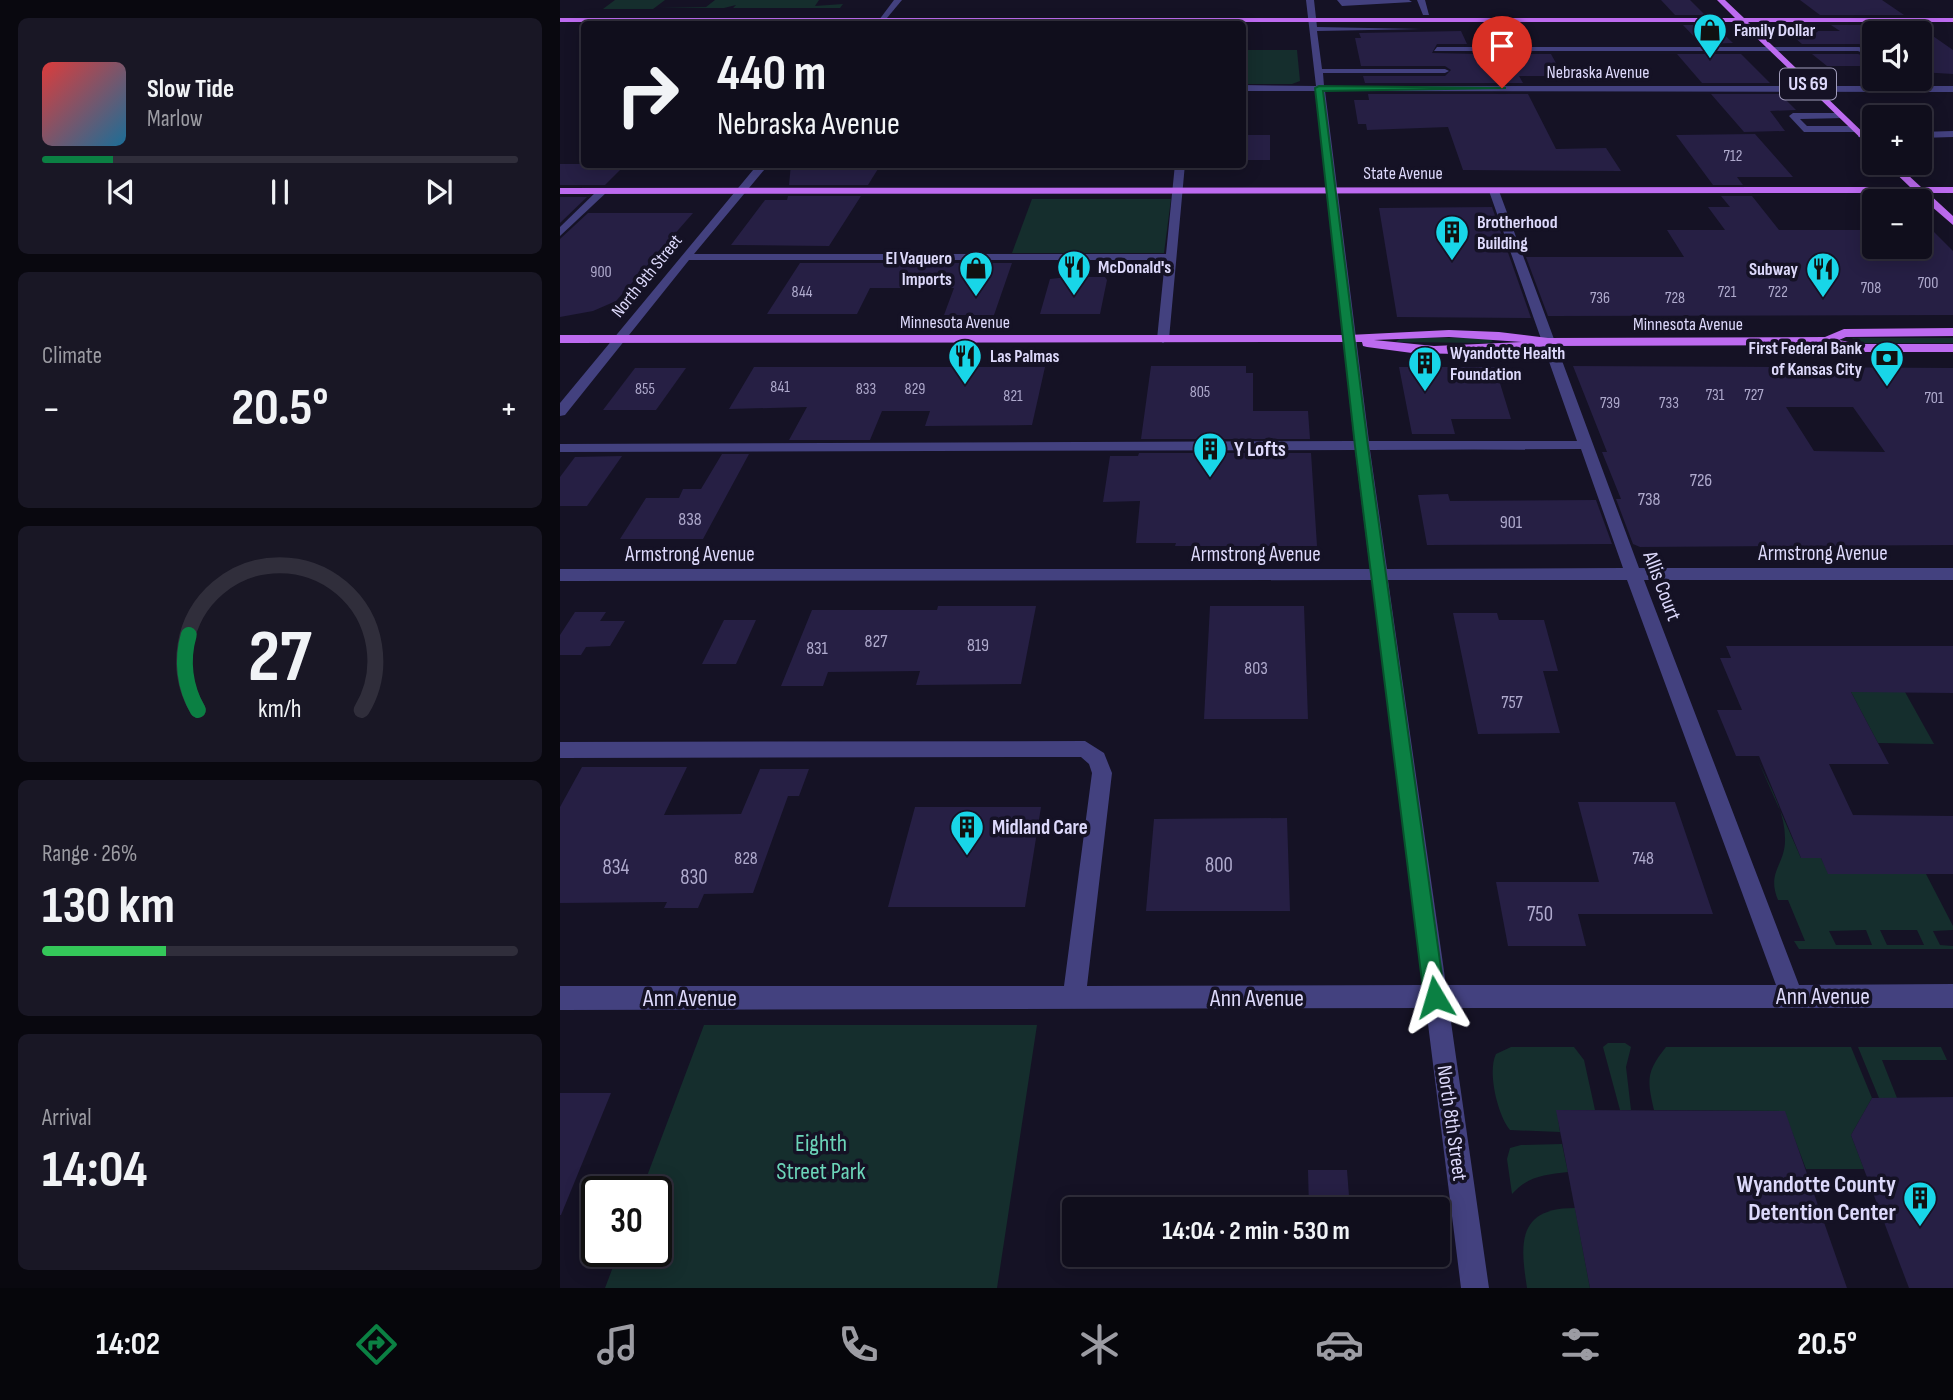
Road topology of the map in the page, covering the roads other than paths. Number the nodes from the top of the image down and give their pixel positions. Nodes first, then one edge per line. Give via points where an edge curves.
1 (898, 0) edge
2 (1311, 0) edge
3 (1341, 0) edge
4 (1421, 0) edge
5 (1721, 0) edge
6 (1371, 2) edge
7 (1408, 2) dead end
8 (560, 13) edge
9 (1375, 13) junction
10 (1953, 13) edge
11 (1426, 17) junction
12 (1738, 17) junction
13 (884, 19) edge
14 (560, 20) edge
15 (1953, 20) edge
16 (1091, 21) edge
17 (1313, 21) junction
18 (1246, 22) edge
19 (1418, 29) dead end
20 (1771, 49) junction
21 (1437, 50) junction
22 (1862, 50) edge
23 (1317, 71) junction
24 (1445, 71) junction
25 (1246, 88) edge
26 (1319, 88) junction
27 (1451, 88) junction
28 (1813, 89) junction
29 (1953, 89) edge
30 (1842, 116) junction
31 (1858, 132) junction
32 (1862, 133) edge
33 (1953, 134) edge
34 (1932, 135) edge
35 (1862, 136) edge
36 (760, 168) edge
37 (1180, 168) edge
38 (1901, 175) edge
39 (1916, 189) edge
40 (1862, 190) edge
41 (1932, 190) edge
42 (1953, 190) edge
43 (560, 191) edge
44 (603, 191) junction
45 (739, 191) junction
46 (1177, 191) junction
47 (1333, 191) junction
48 (1494, 191) junction
49 (1932, 203) edge
50 (1953, 222) edge
51 (560, 233) edge
52 (685, 257) junction
53 (1171, 257) junction
54 (1953, 332) edge
55 (560, 339) edge
56 (618, 339) junction
57 (1163, 339) junction
58 (1349, 339) junction
59 (1827, 341) junction
60 (1548, 342) junction
61 (1953, 348) edge
62 (560, 412) edge
63 (1586, 445) junction
64 (1362, 446) junction
65 (560, 448) edge
66 (1953, 573) edge
67 (1380, 574) junction
68 (1633, 574) junction
69 (560, 575) edge
70 (560, 750) edge
71 (1792, 996) junction
72 (1953, 996) edge
73 (1435, 997) junction
74 (560, 998) edge
75 (1074, 998) junction
76 (1475, 1288) edge

1 - 13 street
2 - 17 street, North 8th Street
3 - 6 street via 1342,4
4 - 11 street
5 - 12 main road, US 69
6 - 7 street
6 - 9 street
8 - 13 main road
9 - 11 main road
9 - 17 main road
10 - 12 main road
11 - 12 main road
11 - 17 main road
11 - 21 street
12 - 15 main road
12 - 20 main road, US 69
13 - 14 main road
13 - 16 main road
13 - 17 main road
17 - 18 main road
17 - 19 street
17 - 23 street, North 8th Street
20 - 21 street
20 - 22 street
20 - 28 main road, US 69
21 - 24 street
23 - 24 street
23 - 26 street, North 8th Street
24 - 27 street
25 - 26 street, Nebraska Avenue
26 - 27 street, Nebraska Avenue
26 - 47 street, North 8th Street
27 - 28 street, Nebraska Avenue
28 - 29 street, Nebraska Avenue
28 - 30 main road, US 69
30 - 31 main road, US 69
30 - 31 street via 1793,117 1804,129
31 - 32 street
31 - 35 main road, US 69
33 - 34 street
36 - 45 street, North 9th Street
37 - 46 street
38 - 39 main road
40 - 48 main road, State Avenue
41 - 42 main road, State Avenue
43 - 44 main road, State Avenue
44 - 45 main road, State Avenue
44 - 51 street
45 - 46 main road, State Avenue
45 - 52 street, North 9th Street
46 - 47 main road, State Avenue
46 - 53 street
47 - 48 main road, State Avenue
47 - 58 street, North 8th Street
48 - 60 street, Allis Court
49 - 50 main road
52 - 53 street
52 - 56 street, North 9th Street
53 - 57 street
54 - 59 main road, Minnesota Avenue via 1844,333
55 - 56 main road, Minnesota Avenue
56 - 57 main road, Minnesota Avenue
56 - 62 street, North 9th Street
57 - 58 main road, Minnesota Avenue
58 - 60 main road, Minnesota Avenue via 1394,348 1509,348
58 - 64 street, North 8th Street
59 - 60 main road, Minnesota Avenue
59 - 61 main road, Minnesota Avenue via 1858,348
60 - 63 street, Allis Court
63 - 64 street
63 - 68 street, Allis Court
64 - 65 street
64 - 67 street, North 8th Street
66 - 68 street, Armstrong Avenue
67 - 68 street, Armstrong Avenue
67 - 69 street, Armstrong Avenue
67 - 73 street, North 8th Street
68 - 71 street, Allis Court
70 - 75 street via 1086,749 1097,759 1102,773
71 - 72 street, Ann Avenue
71 - 73 street, Ann Avenue
73 - 75 street, Ann Avenue
73 - 76 street, North 8th Street
74 - 75 street, Ann Avenue

